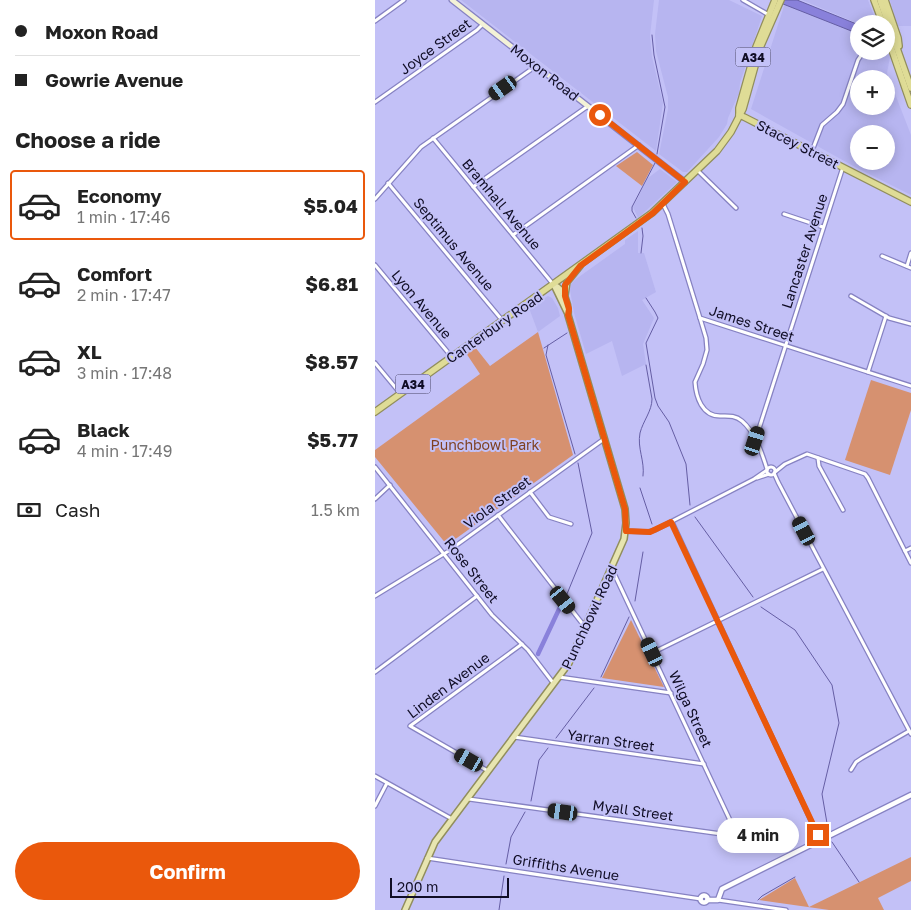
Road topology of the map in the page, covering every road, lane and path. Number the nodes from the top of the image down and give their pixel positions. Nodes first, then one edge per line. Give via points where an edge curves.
1 (404, 0) edge
2 (452, 0) edge
3 (743, 0) edge
4 (874, 0) edge
5 (880, 0) edge
6 (885, 0) edge
7 (777, 1) edge
8 (771, 15) junction
9 (880, 15) edge
10 (885, 15) edge
11 (888, 15) edge
12 (375, 22) edge
13 (483, 24) junction
14 (895, 44) edge
15 (895, 48) edge
16 (858, 60) edge
17 (536, 65) junction
18 (911, 88) edge
19 (375, 102) edge
20 (911, 105) edge
21 (588, 106) junction
22 (739, 115) junction
23 (433, 138) junction
24 (639, 145) junction
25 (812, 152) junction
26 (843, 167) junction
27 (696, 170) junction
28 (685, 182) junction
29 (388, 183) junction
30 (473, 186) junction
31 (375, 199) edge
32 (911, 202) edge
33 (663, 204) junction
34 (736, 208) dead end
35 (784, 214) dead end
36 (823, 227) junction
37 (513, 235) junction
38 (911, 253) edge
39 (882, 256) dead end
40 (375, 265) edge
41 (580, 266) junction
42 (909, 267) edge
43 (554, 284) junction
44 (565, 296) junction
45 (851, 296) dead end
46 (568, 315) junction
47 (886, 316) junction
48 (700, 318) junction
49 (502, 320) junction
50 (911, 324) edge
51 (786, 346) junction
52 (451, 357) junction
53 (375, 363) edge
54 (868, 372) junction
55 (911, 386) edge
56 (400, 394) junction
57 (375, 412) edge
58 (604, 438) junction
59 (755, 441) junction
60 (763, 456) junction
61 (818, 458) junction
62 (785, 464) junction
63 (375, 467) edge
64 (772, 467) junction
65 (767, 469) junction
66 (772, 473) junction
67 (754, 479) junction
68 (390, 485) junction
69 (530, 492) junction
70 (375, 500) edge
71 (843, 510) dead end
72 (498, 515) junction
73 (671, 522) junction
74 (571, 524) dead end
75 (626, 531) junction
76 (911, 548) edge
77 (905, 551) junction
78 (444, 554) junction
79 (911, 563) edge
80 (613, 569) junction
81 (823, 569) junction
82 (375, 596) edge
83 (477, 596) junction
84 (718, 621) junction
85 (585, 628) junction
86 (522, 644) junction
87 (652, 652) junction
88 (375, 672) edge
89 (559, 677) junction
90 (554, 684) junction
91 (671, 693) junction
92 (910, 732) edge
93 (514, 737) junction
94 (704, 764) junction
95 (851, 770) dead end
96 (488, 771) junction
97 (375, 776) edge
98 (387, 783) junction
99 (911, 795) edge
100 (467, 799) junction
101 (375, 806) edge
102 (452, 819) junction
103 (736, 833) joint
104 (820, 840) junction
105 (427, 858) junction
106 (718, 900) junction
107 (704, 902) joint
108 (405, 910) edge
109 (786, 910) edge

1 - 12 street
2 - 13 main road, Moxon Road
3 - 8 street
4 - 9 highway
5 - 10 highway
6 - 11 highway
7 - 8 highway, Canterbury Road / A34
8 - 22 highway, Canterbury Road / A34 via 754,52
13 - 17 main road, Moxon Road
13 - 19 street, Joyce Street
14 - 18 highway
15 - 20 highway
16 - 25 street via 843,104 822,125
17 - 21 main road, Moxon Road
17 - 23 street
21 - 24 main road, Moxon Road
21 - 30 street
22 - 25 highway, Stacey Street
22 - 27 highway, Canterbury Road / A34 via 725,140
23 - 29 street via 417,150
23 - 30 street, Bramhall Avenue
24 - 28 main road, Moxon Road
24 - 37 street
25 - 26 highway, Stacey Street
26 - 32 highway, Stacey Street
26 - 36 street, Lancaster Avenue
27 - 28 highway, Canterbury Road / A34
27 - 34 street
28 - 33 highway, Canterbury Road / A34
29 - 31 street
29 - 49 street, Septimus Avenue
30 - 37 street, Bramhall Avenue
33 - 41 highway, Canterbury Road / A34
33 - 48 street, James Street via 669,214
35 - 36 street
36 - 51 street, Lancaster Avenue
37 - 43 street, Bramhall Avenue
38 - 42 street
39 - 42 street
40 - 52 street, Lyon Avenue
41 - 43 highway, Canterbury Road / A34
41 - 44 main road via 566,283
43 - 44 main road
43 - 46 main road, Punchbowl Road
43 - 49 highway, Canterbury Road / A34
44 - 46 main road, Punchbowl Road
45 - 47 street
46 - 58 main road, Punchbowl Road
47 - 50 street
47 - 54 street
48 - 51 street, James Street
48 - 59 street via 707,346 695,382 701,405 711,414 732,416 742,421
49 - 52 highway, Canterbury Road / A34
51 - 54 street, James Street
51 - 59 street, Lancaster Avenue
52 - 56 highway, Canterbury Road / A34
53 - 56 street
54 - 55 street, James Street
56 - 57 highway, Canterbury Road / A34
58 - 69 street, Viola Street
58 - 75 main road, Punchbowl Road via 625,509
59 - 60 street
60 - 64 street
60 - 65 street
61 - 62 street via 807,454
61 - 71 street via 819,466
61 - 77 street via 867,476
62 - 64 street
62 - 66 street
63 - 68 street, Rose Street
64 - 65 street
64 - 66 street
65 - 66 street
65 - 67 street
66 - 67 street
66 - 81 street
67 - 73 street
68 - 70 street
68 - 78 street, Rose Street
69 - 72 street, Viola Street
69 - 74 street via 549,518
72 - 78 street, Viola Street
72 - 85 street
73 - 75 street via 650,532
73 - 84 street
75 - 80 main road, Punchbowl Road
76 - 77 street
77 - 79 street
78 - 82 street, Viola Street
78 - 83 street, Rose Street
80 - 85 main road, Punchbowl Road
80 - 87 street, Wilga Street
81 - 84 street
81 - 92 street
83 - 86 street, Rose Street
83 - 88 street
84 - 87 street
84 - 104 street
85 - 89 main road, Punchbowl Road
86 - 90 street, Rose Street
86 - 96 street, Linden Avenue via 410,726
87 - 91 street, Wilga Street
89 - 90 main road, Punchbowl Road
89 - 91 street
90 - 93 main road, Punchbowl Road
91 - 94 street, Wilga Street
92 - 95 street via 861,758
93 - 94 street, Yarran Street
93 - 96 main road, Punchbowl Road
94 - 103 street, Wilga Street
96 - 100 main road, Punchbowl Road
97 - 98 street
98 - 101 street
98 - 102 street
99 - 104 street
100 - 102 main road, Punchbowl Road
100 - 103 street, Myall Street via 729,835
102 - 105 main road, Punchbowl Road
104 - 106 street via 722,889
105 - 107 street, Griffiths Avenue
105 - 108 main road, Punchbowl Road
106 - 107 street, Griffiths Avenue
106 - 109 street, Griffiths Avenue

